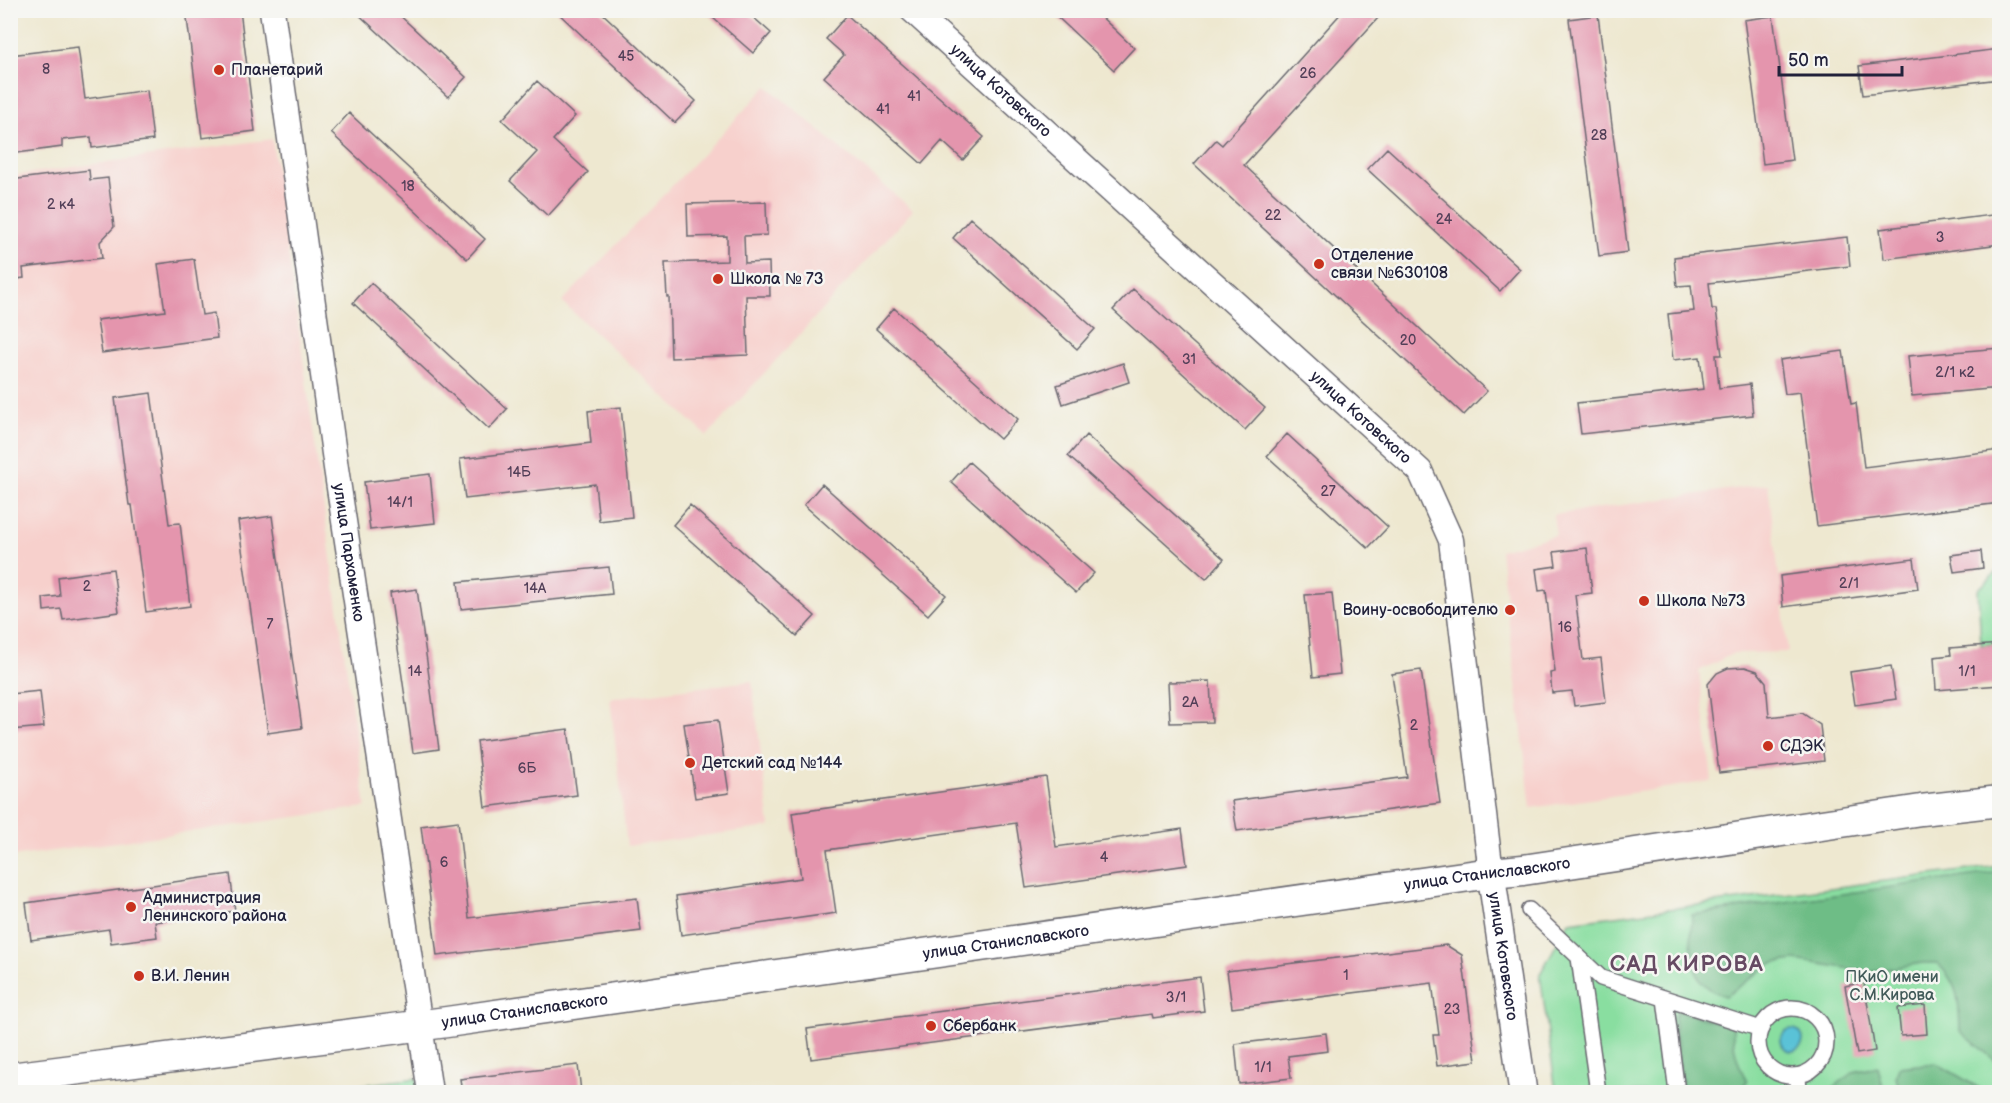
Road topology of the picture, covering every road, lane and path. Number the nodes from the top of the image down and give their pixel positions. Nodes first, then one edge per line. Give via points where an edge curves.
1 (272, 10) edge
2 (912, 10) edge
3 (2000, 801) edge
4 (1491, 873) junction
5 (1529, 910) dead end
6 (1579, 958) junction
7 (1665, 999) junction
8 (421, 1026) junction
9 (1761, 1029) junction
10 (1798, 1076) junction
11 (10, 1078) edge
12 (430, 1092) edge
13 (1523, 1092) edge
14 (1598, 1092) edge
15 (1677, 1092) edge
16 (1799, 1092) edge

1 - 8 street, улица Пархоменко
2 - 4 street, улица Котовского via 1420,471 1451,540
3 - 4 main road, улица Станиславского
4 - 8 main road, улица Станиславского
4 - 13 main road, улица Котовского
5 - 6 street
6 - 7 street via 1601,978
6 - 14 street
7 - 9 street
7 - 15 street
8 - 11 main road, улица Станиславского
8 - 12 street, улица Пархоменко
9 - 10 street via 1758,1047 1768,1066 1777,1073
9 - 10 street via 1770,1016 1792,1008 1809,1012 1822,1024 1826,1036 1823,1057 1808,1073
10 - 16 street

